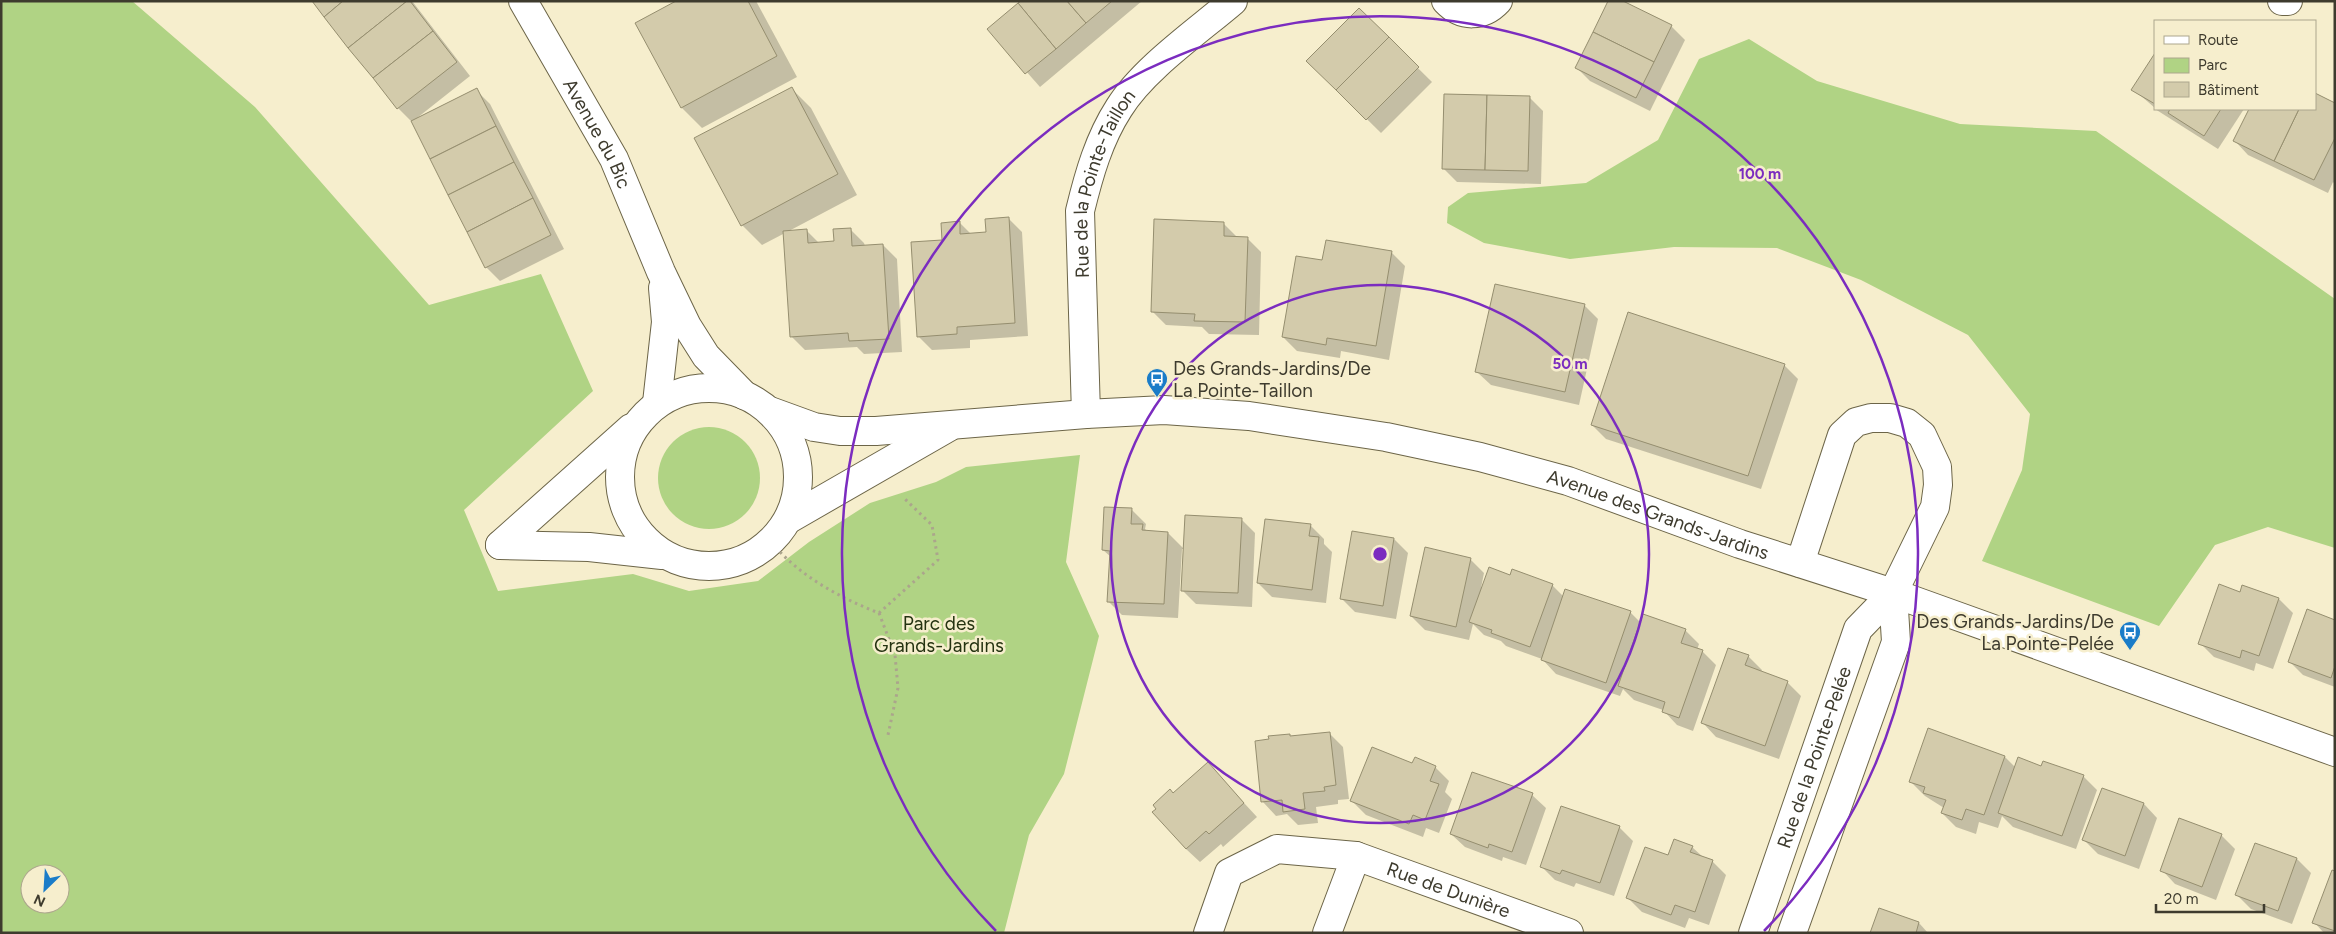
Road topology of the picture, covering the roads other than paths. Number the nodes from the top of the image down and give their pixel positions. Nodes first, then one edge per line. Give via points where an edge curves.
1 (523, 1) edge
2 (1233, 1) edge
3 (1446, 1) edge
4 (1498, 1) edge
5 (2282, 1) edge
6 (2288, 1) edge
7 (661, 272) junction
8 (744, 395) junction
9 (658, 403) junction
10 (770, 410) junction
11 (1086, 414) junction
12 (636, 424) junction
13 (954, 424) junction
14 (789, 519) junction
15 (662, 555) junction
16 (1800, 563) junction
17 (1893, 593) junction
18 (2335, 752) edge
19 (1356, 856) junction
20 (1208, 933) edge
21 (1327, 933) edge
22 (1569, 933) edge
23 (1753, 933) edge
24 (1792, 933) edge

1 - 7 street, Avenue du Bic via 614,159
2 - 11 street, Rue de la Pointe-Taillon via 1146,75 1119,106 1101,140 1080,211
3 - 4 street via 1463,13 1480,14
5 - 6 street
7 - 8 street, Avenue du Bic via 687,326 706,356
7 - 9 street, Avenue du Bic via 666,322
8 - 9 street via 715,388 685,390
8 - 10 street
9 - 12 street
10 - 13 street, Avenue des Grands-Jardins via 814,427 840,431
10 - 14 street via 788,434 798,462 798,491
11 - 13 street, Avenue des Grands-Jardins
11 - 16 street, Avenue des Grands-Jardins via 1164,410 1211,413 1386,436 1568,481
12 - 15 street via 622,451 618,481 625,510 640,536
12 - 15 street via 500,545 589,547
13 - 14 street, Avenue des Grands-Jardins
14 - 15 street via 771,542 747,559 719,566 690,566
16 - 17 street, Avenue des Grands-Jardins
16 - 17 street, Rue de la Pointe-Pelée via 1842,435 1856,422 1890,418 1907,424 1922,436 1937,466 1938,486 1934,508
17 - 18 street, Avenue des Grands-Jardins
17 - 23 street, Rue de la Pointe-Pelée via 1858,629
17 - 24 street, Rue de la Pointe-Pelée via 1896,642
19 - 20 street, Rue de Dunière via 1277,849 1229,873
19 - 21 street
19 - 22 street, Rue de Dunière

